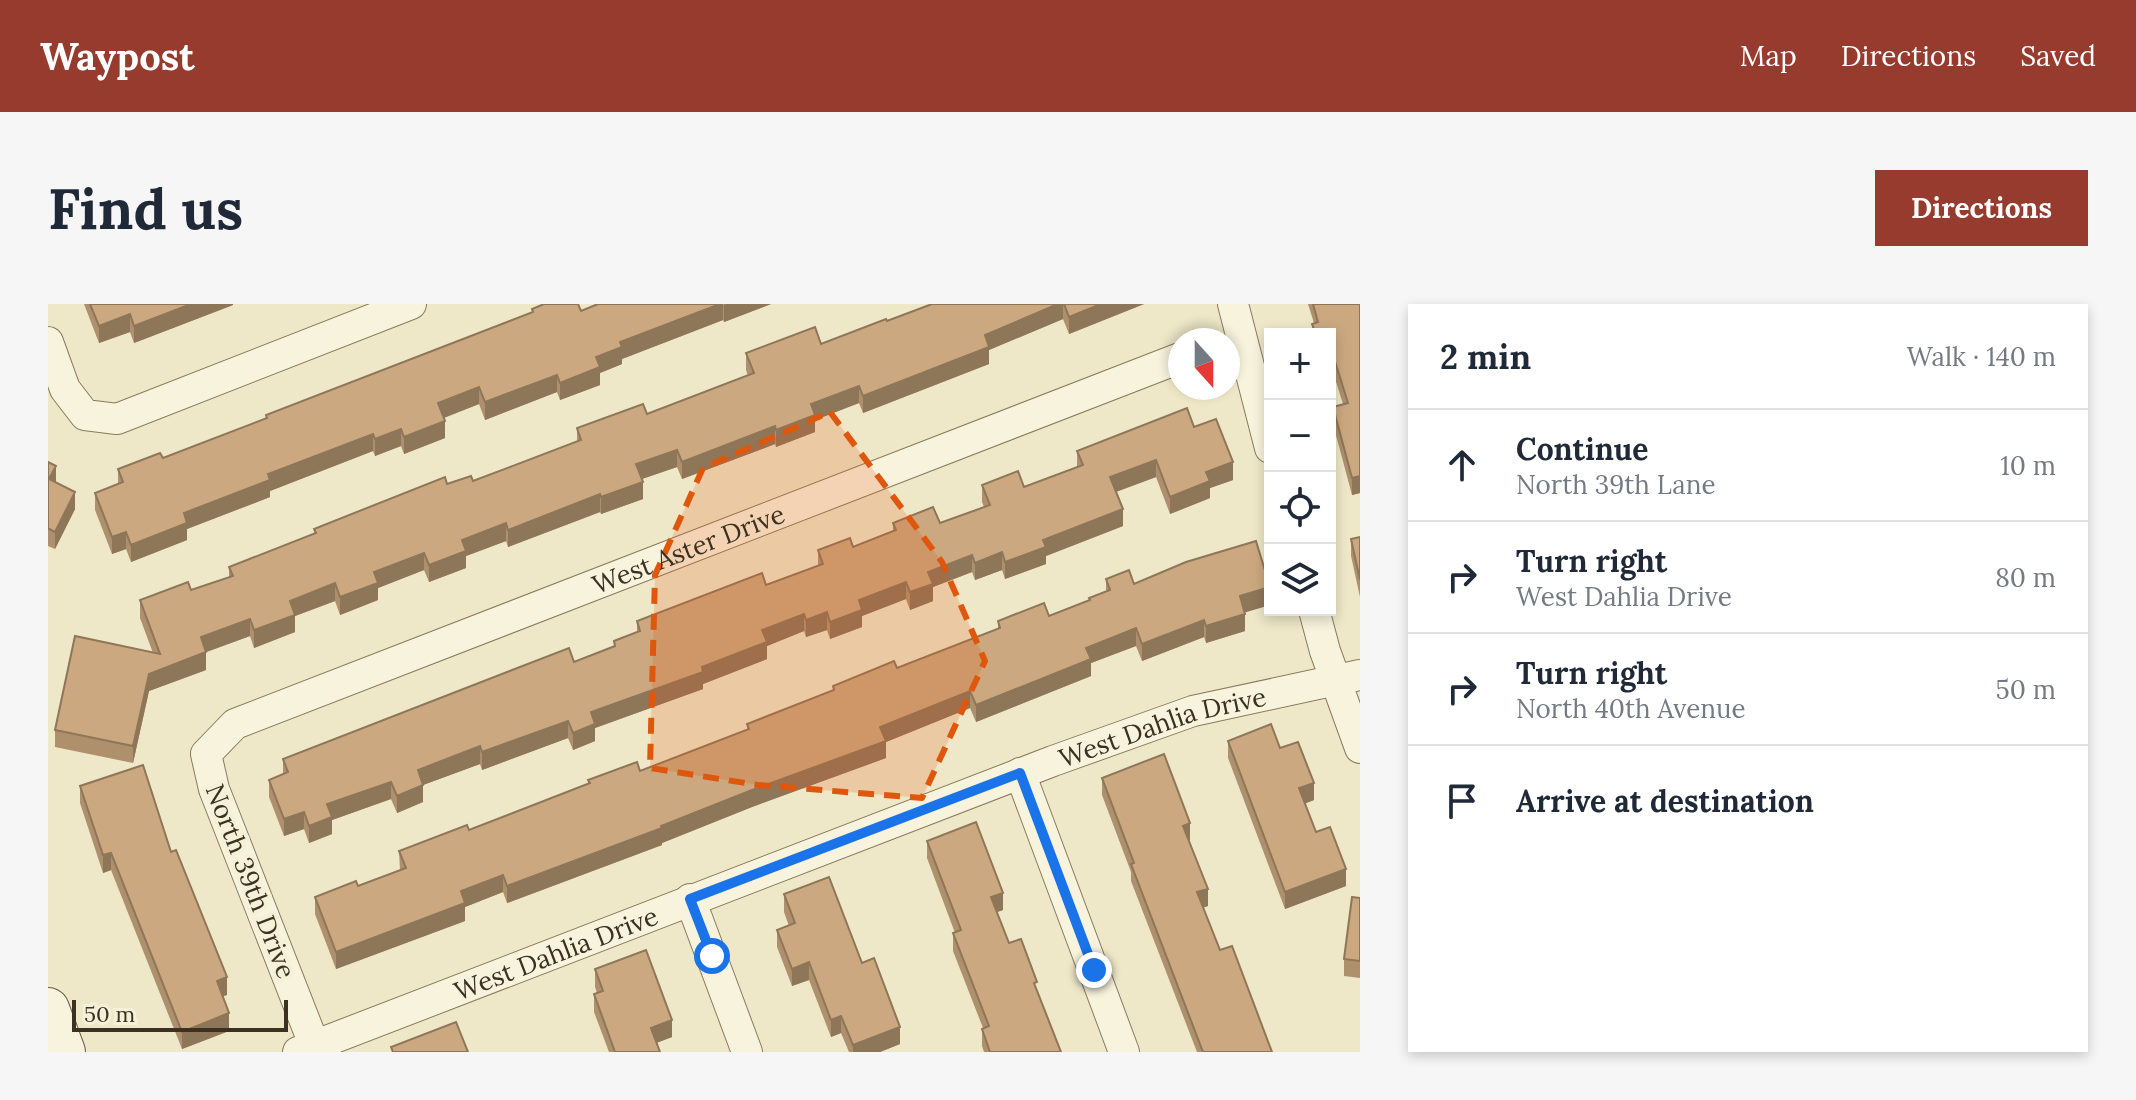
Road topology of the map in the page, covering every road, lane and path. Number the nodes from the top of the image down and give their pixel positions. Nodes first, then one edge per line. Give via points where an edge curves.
1 (411, 304) edge
2 (1233, 304) edge
3 (1234, 328) edge
4 (48, 342) edge
5 (1240, 356) edge
6 (1168, 363) edge
7 (1264, 430) edge
8 (1317, 616) edge
9 (1347, 678) edge
10 (1360, 748) edge
11 (206, 754) joint
12 (1020, 773) junction
13 (690, 899) junction
14 (48, 1009) edge
15 (309, 1050) edge
16 (64, 1052) edge
17 (747, 1052) edge
18 (1124, 1052) edge

1 - 4 street via 117,419 85,415 65,389
2 - 3 street
5 - 7 street
6 - 11 street, West Aster Drive via 235,724
8 - 9 street
9 - 10 street
9 - 12 street, West Dahlia Drive via 1193,711
11 - 15 street, North 39th Drive
12 - 13 street, West Dahlia Drive
12 - 18 street
13 - 15 street, West Dahlia Drive
13 - 17 street
14 - 16 street

